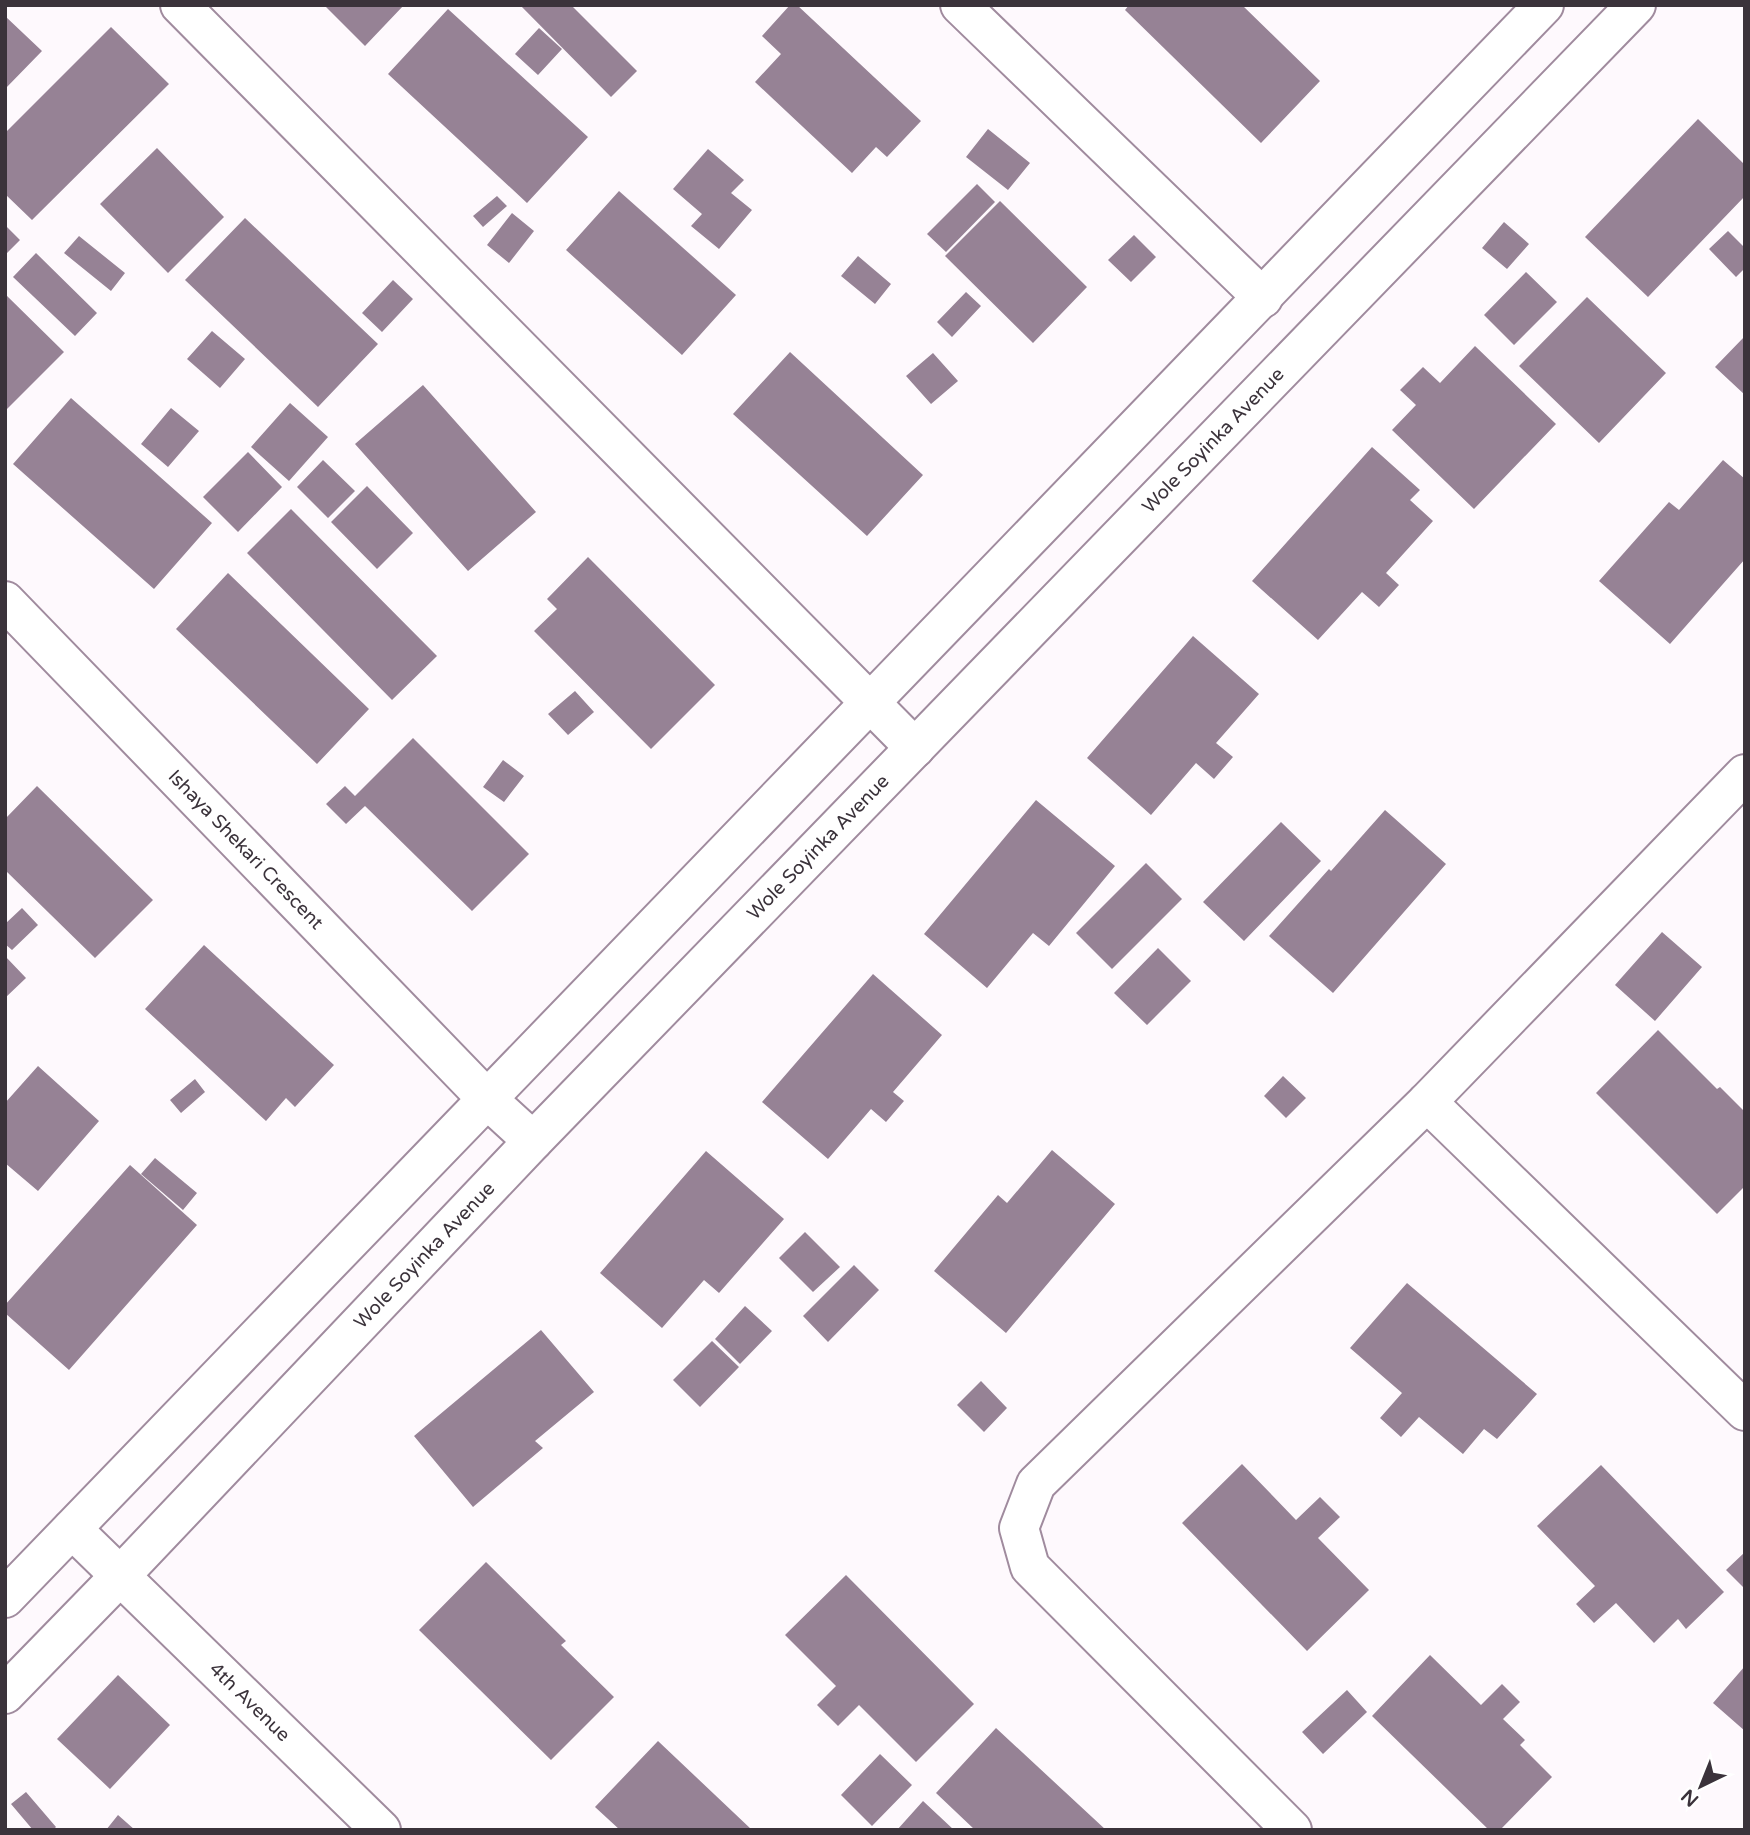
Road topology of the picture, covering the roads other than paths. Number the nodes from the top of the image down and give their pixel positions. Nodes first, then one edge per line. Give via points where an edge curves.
1 (180, 5) edge
2 (960, 5) edge
3 (1544, 5) edge
4 (1636, 5) edge
5 (1263, 298) junction
6 (5, 601) edge
7 (869, 702) junction
8 (915, 748) junction
9 (1745, 774) edge
10 (486, 1098) junction
11 (1427, 1102) junction
12 (533, 1142) junction
13 (1745, 1411) edge
14 (72, 1529) junction
15 (121, 1576) junction
16 (5, 1598) edge
17 (5, 1694) edge
18 (381, 1830) edge
19 (1292, 1830) edge

1 - 7 street
2 - 5 street
3 - 5 street
4 - 8 street, Wole Soyinka Avenue
5 - 7 street
6 - 10 street, Ishaya Shekari Crescent
7 - 8 street
7 - 10 street
8 - 12 street, Wole Soyinka Avenue
9 - 11 street
10 - 12 street, Ishaya Shekari Crescent
10 - 14 street
11 - 13 street
11 - 19 street via 1036,1484 1019,1528 1030,1567
12 - 15 street, Wole Soyinka Avenue
14 - 15 street, 4th Avenue
14 - 16 street
15 - 17 street, Wole Soyinka Avenue
15 - 18 street, 4th Avenue

